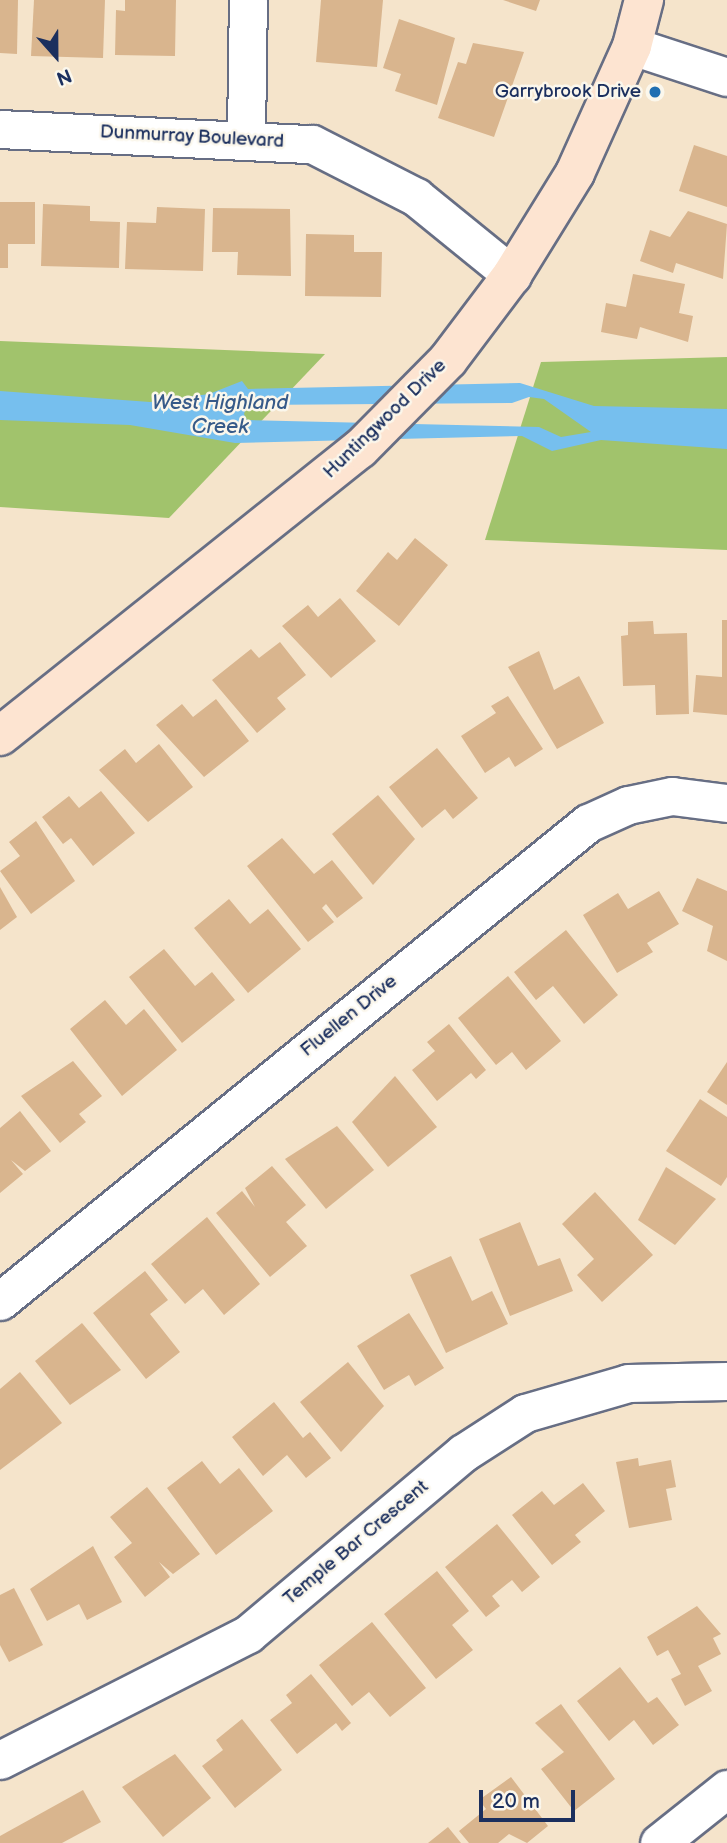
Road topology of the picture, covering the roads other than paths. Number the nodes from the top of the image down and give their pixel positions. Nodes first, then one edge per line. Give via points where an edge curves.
1 (248, 0) edge
2 (644, 0) edge
3 (632, 46) junction
4 (727, 77) edge
5 (0, 129) edge
6 (246, 136) junction
7 (512, 275) junction
8 (0, 736) edge
9 (727, 803) edge
10 (0, 1301) edge
11 (727, 1381) edge
12 (0, 1760) edge
13 (727, 1789) edge
14 (659, 1843) edge

1 - 6 street
2 - 3 street, Huntingwood Drive
3 - 4 street
3 - 7 street, Huntingwood Drive via 575,173
5 - 6 street, Dunmurray Boulevard
6 - 7 street, Dunmurray Boulevard via 338,153 416,197
7 - 8 street, Huntingwood Drive via 441,368 360,449
9 - 10 street, Fluellen Drive via 672,796 628,805 588,823
11 - 12 street, Temple Bar Crescent via 619,1384 525,1413 463,1453 248,1634
13 - 14 street

